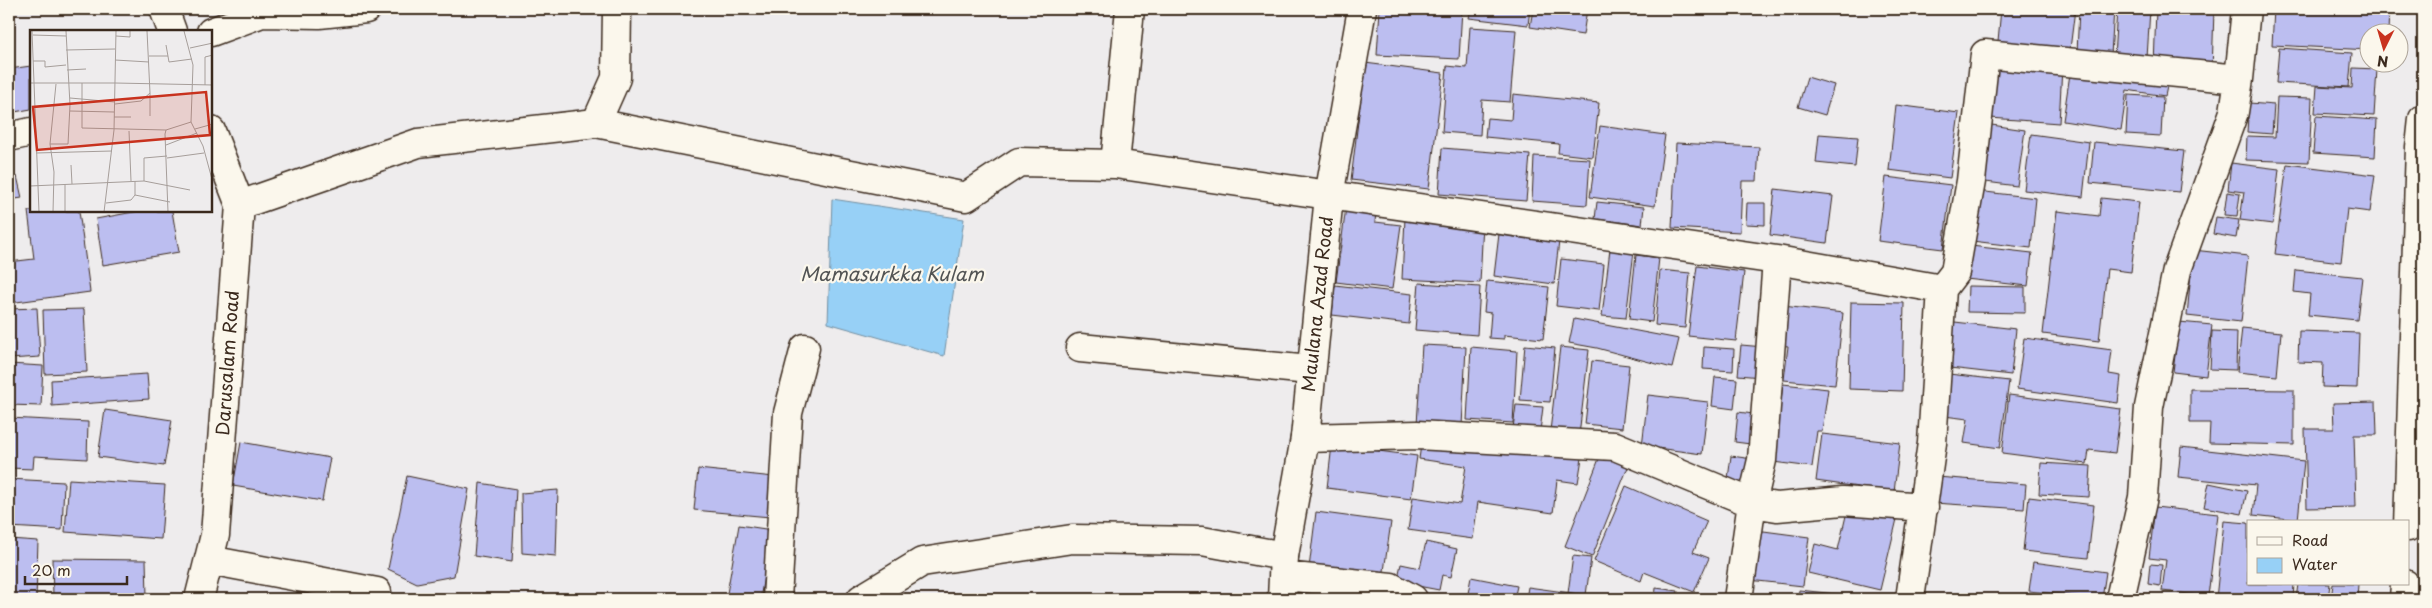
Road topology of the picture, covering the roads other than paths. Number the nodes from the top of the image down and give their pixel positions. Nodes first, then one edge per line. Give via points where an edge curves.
1 (164, 9) edge
2 (366, 9) edge
3 (617, 9) edge
4 (1130, 9) edge
5 (1362, 9) edge
6 (2246, 9) edge
7 (172, 30) edge
8 (212, 32) edge
9 (2240, 79) junction
10 (2423, 119) edge
11 (596, 122) junction
12 (30, 132) edge
13 (212, 133) edge
14 (9, 137) edge
15 (1115, 164) junction
16 (1329, 196) junction
17 (240, 205) junction
18 (1777, 260) junction
19 (1942, 289) junction
20 (805, 348) dead end
21 (1080, 348) dead end
22 (1310, 370) junction
23 (1305, 438) junction
24 (1752, 503) junction
25 (1924, 507) junction
26 (2408, 520) edge
27 (2410, 533) edge
28 (2423, 535) edge
29 (209, 560) junction
30 (1283, 577) edge
31 (2405, 586) edge
32 (377, 592) dead end
33 (200, 599) edge
34 (777, 599) edge
35 (861, 599) edge
36 (1413, 599) edge
37 (1738, 599) edge
38 (1910, 599) edge
39 (2120, 599) edge
40 (2404, 599) edge

1 - 7 street
2 - 8 street via 319,14 262,13
3 - 11 street via 616,78
4 - 15 street
5 - 16 street, Maulana Azad Road
6 - 9 street
9 - 19 street via 1985,54 1972,181 1957,263 1955,272
9 - 39 street via 2234,112 2176,270 2149,407 2143,497
10 - 26 street
11 - 15 street via 966,197 1019,162
11 - 17 street via 418,143
12 - 14 street
13 - 17 street, Darusalam Road
15 - 16 street
16 - 18 street
16 - 22 street, Maulana Azad Road
17 - 29 street, Darusalam Road via 215,534
18 - 19 street
18 - 24 street via 1762,460
19 - 25 street via 1932,443
20 - 34 street via 788,413
21 - 22 street
22 - 23 street, Maulana Azad Road
23 - 24 street via 1417,435 1615,446
23 - 30 street, Maulana Azad Road
24 - 25 street via 1777,507 1843,501
24 - 37 street
25 - 38 street
27 - 28 street
29 - 32 street
29 - 33 street, Darusalam Road
30 - 35 street via 1202,541 1072,539 922,562
30 - 36 street via 1391,587
31 - 40 street

